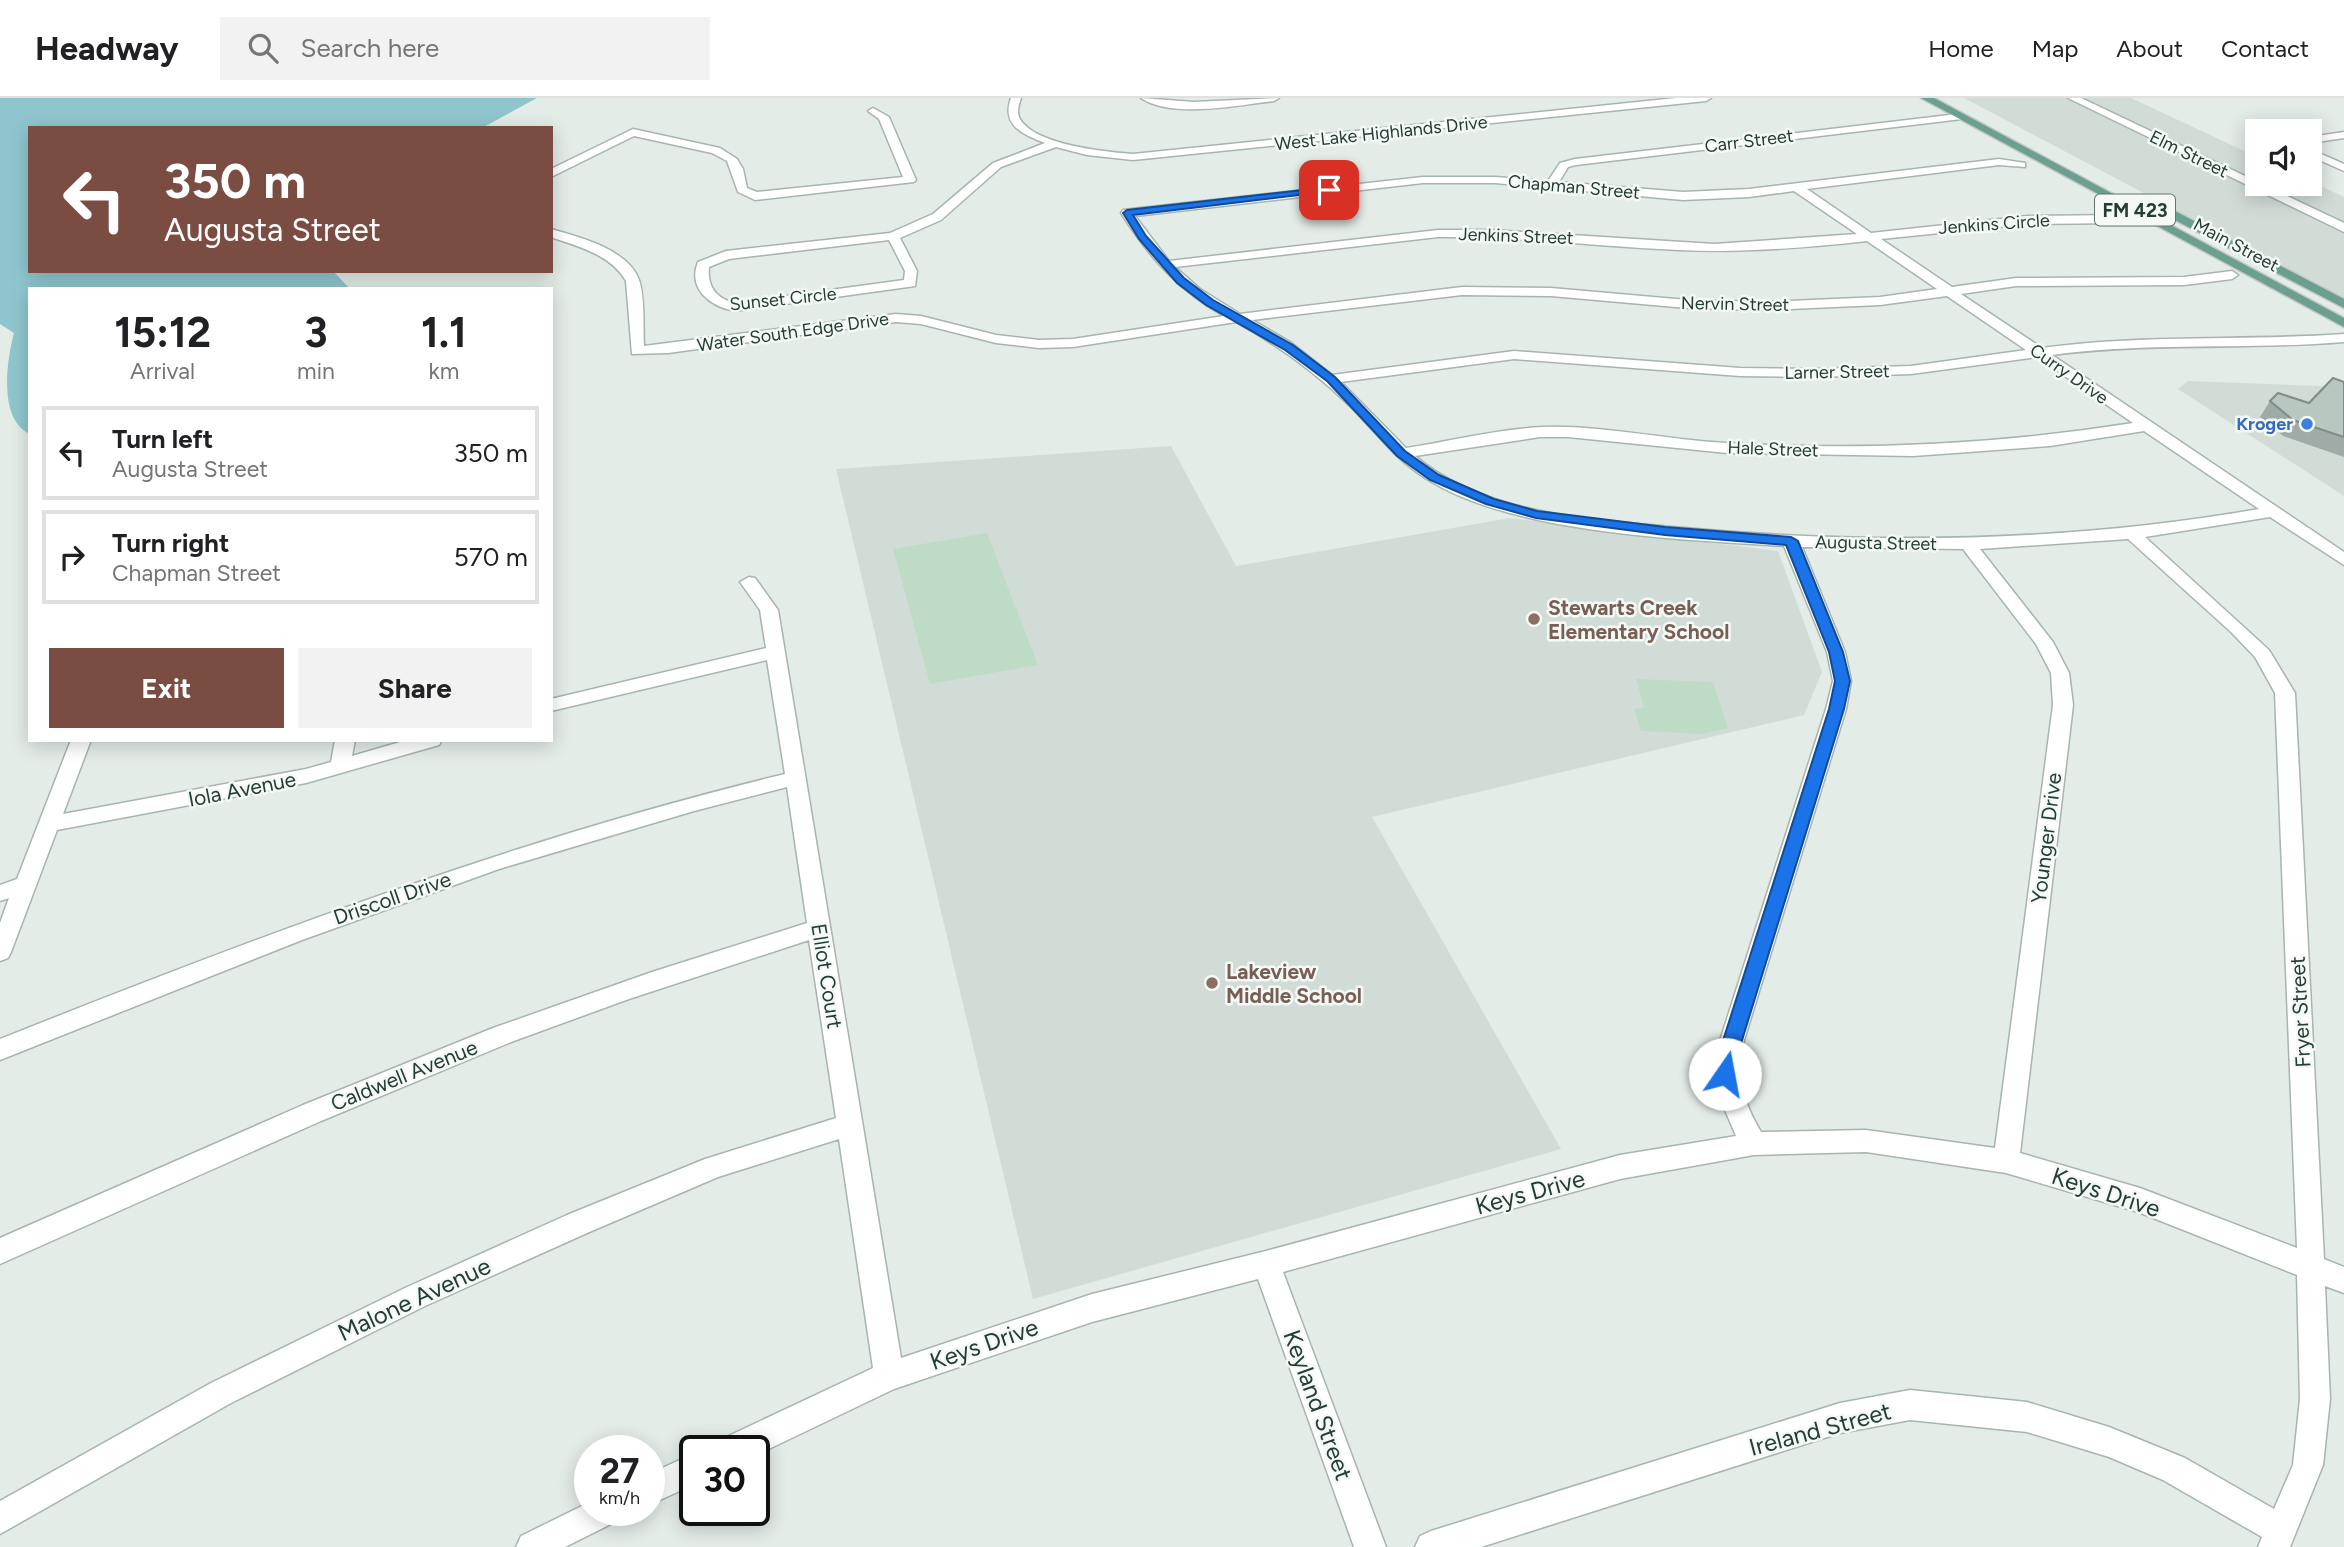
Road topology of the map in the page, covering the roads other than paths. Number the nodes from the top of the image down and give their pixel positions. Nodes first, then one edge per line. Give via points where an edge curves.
1 (1016, 98) edge
2 (1146, 98) edge
3 (1275, 98) edge
4 (1591, 98) edge
5 (1706, 98) edge
6 (1926, 98) edge
7 (2073, 98) edge
8 (1959, 102) dead end
9 (1608, 109) junction
10 (873, 111) dead end
11 (1958, 117) junction
12 (2344, 135) edge
13 (2322, 138) edge
14 (1056, 143) junction
15 (2066, 158) dead end
16 (2322, 158) edge
17 (2021, 165) dead end
18 (2344, 168) edge
19 (553, 173) edge
20 (1552, 184) junction
21 (1796, 187) junction
22 (2158, 206) dead end
23 (1127, 213) joint
24 (2121, 219) dead end
25 (2344, 228) edge
26 (553, 234) edge
27 (893, 236) junction
28 (1868, 236) junction
29 (1164, 265) junction
30 (2232, 275) dead end
31 (1950, 292) junction
32 (2344, 304) edge
33 (1238, 318) junction
34 (2344, 323) edge
35 (2344, 338) edge
36 (2040, 355) junction
37 (1331, 379) junction
38 (2145, 426) junction
39 (1401, 453) junction
40 (2272, 512) junction
41 (2131, 533) junction
42 (1791, 541) junction
43 (1968, 544) junction
44 (2344, 560) edge
45 (749, 582) dead end
46 (775, 652) junction
47 (553, 705) edge
48 (80, 742) edge
49 (345, 742) edge
50 (425, 742) edge
51 (340, 768) junction
52 (796, 778) junction
53 (48, 824) junction
54 (25, 885) junction
55 (0, 893) edge
56 (820, 929) junction
57 (0, 951) edge
58 (0, 1050) edge
59 (849, 1125) junction
60 (1754, 1144) junction
61 (2006, 1161) junction
62 (0, 1251) edge
63 (1266, 1264) junction
64 (2311, 1267) junction
65 (2344, 1279) edge
66 (889, 1376) junction
67 (765, 1435) edge
68 (0, 1518) edge
69 (574, 1526) edge
70 (2278, 1539) edge
71 (532, 1547) edge
72 (1370, 1547) edge
73 (1430, 1547) edge

1 - 14 street, West Lake Highlands Drive via 1012,109 1017,123
2 - 3 street via 1192,106
4 - 9 street
5 - 9 street, West Lake Highlands Drive
6 - 11 main road, Main Street / FM 423
7 - 25 street, Elm Street
8 - 15 main road
9 - 14 street, West Lake Highlands Drive via 1149,157 1096,154
10 - 19 street via 884,117 910,180 755,196 742,190 731,159 716,150 633,132
11 - 20 street, Carr Street via 1575,162 1564,165
11 - 34 main road, Main Street / FM 423
12 - 13 street
14 - 27 street via 997,165 937,217
16 - 18 street
17 - 21 street, Chapman Street via 1999,162
20 - 21 street, Chapman Street via 1684,196
20 - 23 street, Chapman Street via 1423,180
21 - 28 street, Curry Drive
22 - 32 main road, Main Street / FM 423
23 - 29 street, Augusta Street
24 - 28 street, Jenkins Circle via 1983,222
26 - 33 street, Water South Edge Drive via 619,262 633,281 637,351 673,348 674,355 683,359 702,352 701,344 896,318 1015,342 1073,342
27 - 27 street, Sunset Circle via 911,271 910,283 735,307 723,306 707,293 703,265 719,257
28 - 29 street, Jenkins Street via 1812,244 1717,247 1511,233 1442,233
28 - 31 street, Curry Drive
29 - 33 street, Augusta Street via 1209,302
30 - 31 street, Nervin Street via 2184,281 2016,282
31 - 33 street, Nervin Street via 1849,304 1765,306 1462,291
31 - 36 street, Curry Drive
33 - 37 street, Augusta Street
35 - 36 street, Larner Street via 2095,345
36 - 37 street, Larner Street via 1911,370 1814,373 1514,355
36 - 38 street, Curry Drive
37 - 39 street, Augusta Street
38 - 39 street, Hale Street via 2050,441 1913,451 1727,448 1540,432
38 - 40 street, Curry Drive
39 - 42 street, Augusta Street via 1458,489 1536,515
40 - 41 street, Augusta Street
40 - 44 street, Curry Drive
41 - 43 street, Augusta Street
41 - 64 street, Fryer Street via 2237,628 2262,654 2285,693
42 - 43 street, Augusta Street
42 - 60 street via 1836,652 1842,681 1729,1050 1725,1074 1731,1104
43 - 61 street, Younger Drive via 2044,642 2060,673 2063,705
45 - 46 street, Elliot Court via 769,611
46 - 47 street
46 - 52 street, Elliot Court
48 - 53 street
49 - 51 street
50 - 51 street, Iola Avenue
51 - 53 street, Iola Avenue
52 - 56 street, Elliot Court
52 - 58 street, Driscoll Drive via 638,818 453,876 307,928
53 - 54 street
54 - 55 street
54 - 57 street
56 - 59 street, Elliot Court
56 - 62 street, Caldwell Avenue via 700,965 501,1035
59 - 66 street, Elliot Court
59 - 68 street, Malone Avenue via 714,1167 415,1297 220,1393
60 - 61 street, Keys Drive via 1866,1141
60 - 63 street, Keys Drive via 1620,1167
61 - 64 street, Keys Drive via 2140,1200
63 - 66 street, Keys Drive via 1092,1308
63 - 72 street, Keyland Street
64 - 65 street, Keys Drive
64 - 70 street, Fryer Street via 2315,1399 2308,1465
66 - 67 street, Keys Drive
69 - 71 street
70 - 73 street, Ireland Street via 2174,1469 2109,1442 2027,1417 1910,1405 1840,1418

